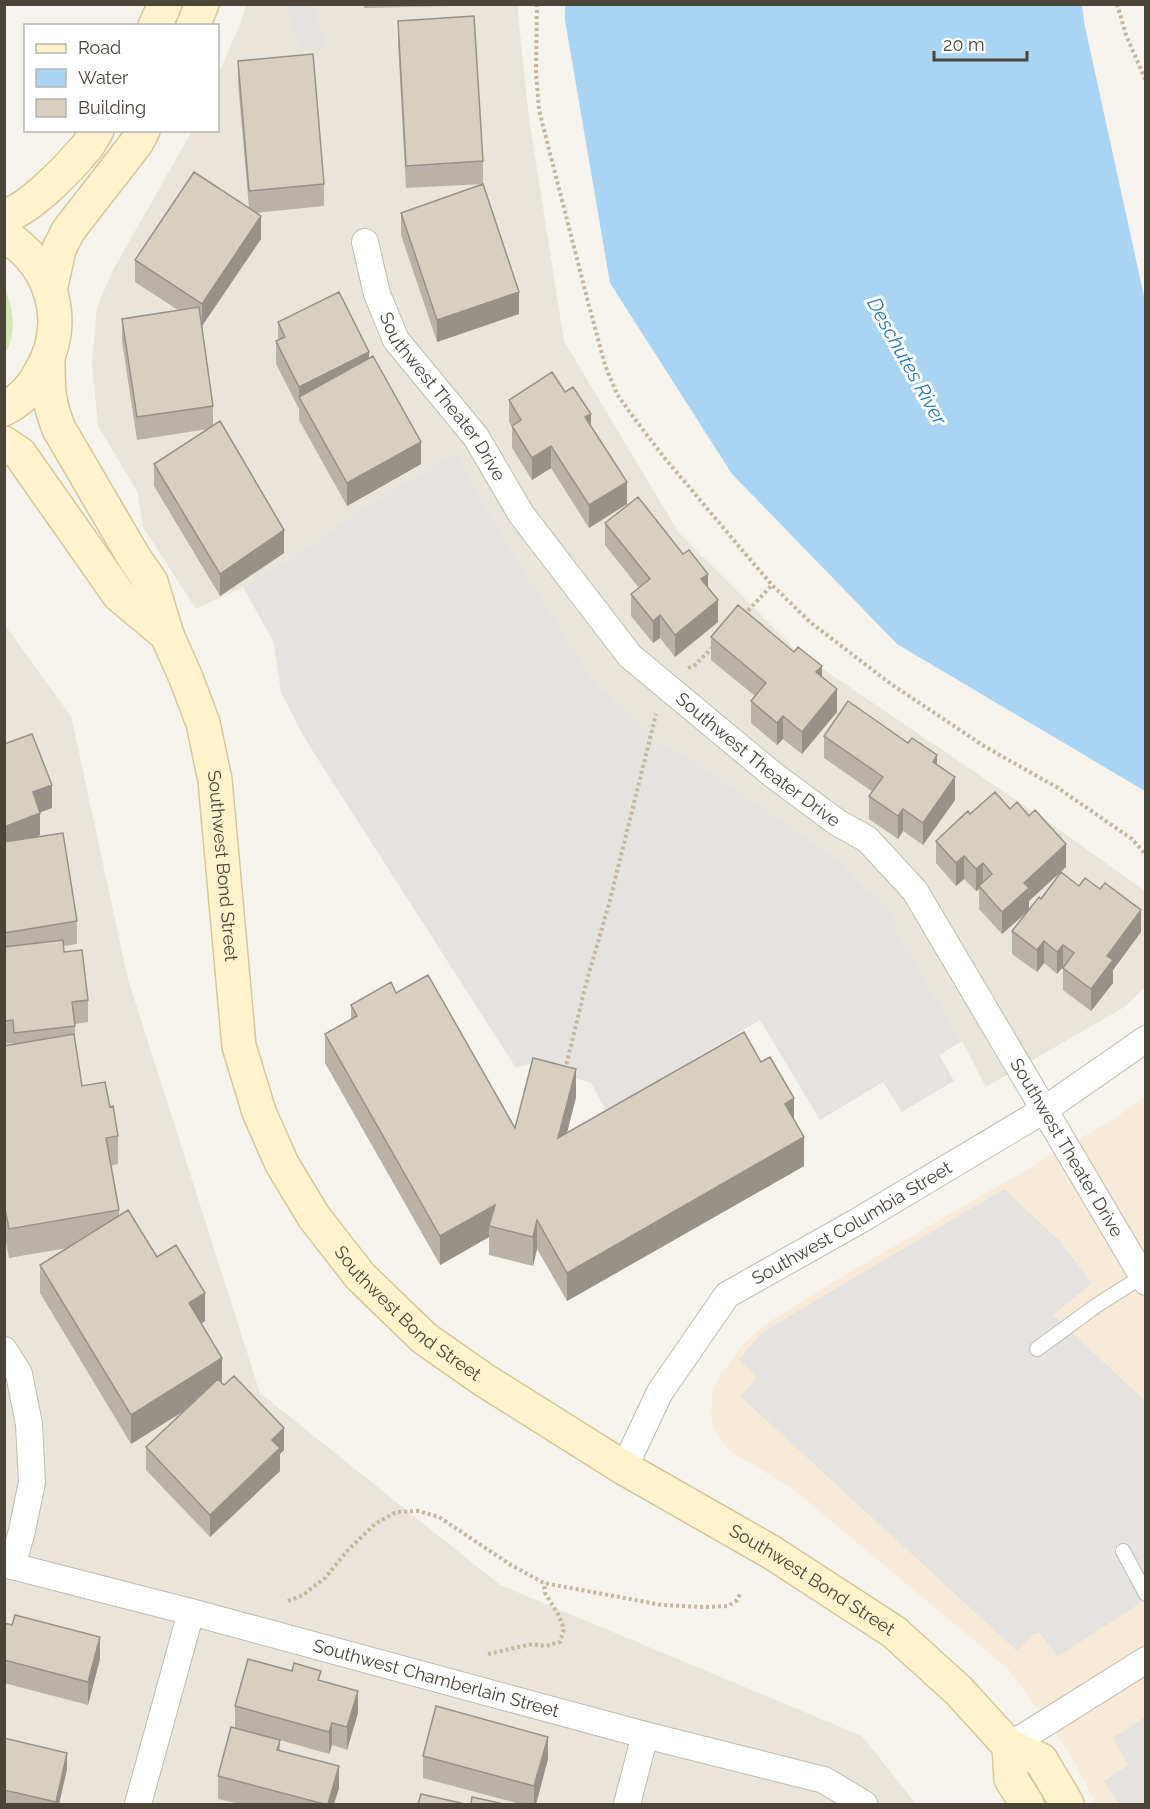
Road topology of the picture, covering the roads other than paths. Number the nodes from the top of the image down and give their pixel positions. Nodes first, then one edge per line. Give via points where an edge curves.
1 (165, 4) edge
2 (202, 4) edge
3 (156, 24) edge
4 (195, 24) edge
5 (96, 132) edge
6 (142, 132) edge
7 (4, 216) edge
8 (4, 235) edge
9 (365, 242) dead end
10 (50, 291) junction
11 (48, 360) junction
12 (4, 409) edge
13 (4, 443) edge
14 (167, 635) junction
15 (1146, 1039) edge
16 (1044, 1110) junction
17 (1144, 1277) edge
18 (1037, 1349) dead end
19 (4, 1350) edge
20 (624, 1468) junction
21 (1123, 1551) dead end
22 (8, 1565) edge
23 (1146, 1594) edge
24 (191, 1612) junction
25 (1146, 1660) edge
26 (645, 1735) junction
27 (1009, 1746) junction
28 (138, 1804) edge
29 (627, 1804) edge
30 (864, 1804) edge
31 (1027, 1804) edge
32 (1067, 1804) edge

1 - 3 street
2 - 4 street
5 - 7 street via 85,149 33,201
6 - 10 street via 68,231 59,249
8 - 10 street via 20,244 38,265
9 - 16 street, Southwest Theater Drive via 377,294 396,340 476,437 521,514 630,656 772,774 867,840 915,891
10 - 11 street via 54,337
11 - 12 street via 33,385
11 - 14 street, Southwest Bond Street via 51,410 59,429 151,582
13 - 14 street, Southwest Bond Street via 20,454 119,595
14 - 20 street, Southwest Bond Street via 202,723 214,780 239,1046 259,1112 282,1164 314,1217 360,1276 424,1338
15 - 16 street, Southwest Columbia Street
16 - 17 street, Southwest Theater Drive
16 - 20 street, Southwest Columbia Street via 727,1295 660,1392
17 - 18 lane via 1097,1305
19 - 22 street via 19,1374 29,1424 32,1482 22,1531
20 - 27 street, Southwest Bond Street via 771,1552 894,1632 959,1691
21 - 23 lane
22 - 24 street, Southwest Chamberlain Street
24 - 26 street, Southwest Chamberlain Street
24 - 28 street
25 - 27 street
26 - 29 street
26 - 30 street, Southwest Chamberlain Street via 824,1780
27 - 31 street via 1011,1779
27 - 32 street, Southwest Bond Street via 1041,1760

